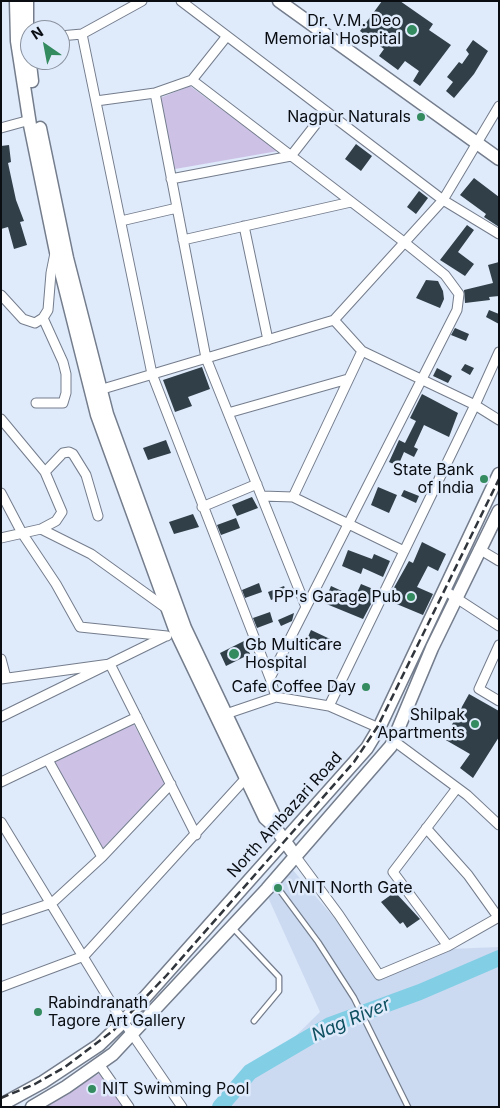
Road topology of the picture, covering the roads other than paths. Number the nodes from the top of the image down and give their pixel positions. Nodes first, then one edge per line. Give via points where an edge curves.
1 (16, 1) edge
2 (27, 1) edge
3 (142, 1) edge
4 (181, 1) edge
5 (279, 1) edge
6 (20, 20) edge
7 (26, 20) edge
8 (82, 34) junction
9 (70, 35) edge
10 (227, 36) junction
11 (27, 70) edge
12 (30, 70) edge
13 (192, 80) junction
14 (155, 94) junction
15 (96, 101) junction
16 (499, 106) edge
17 (326, 111) junction
18 (30, 120) junction
19 (1, 128) edge
20 (477, 143) junction
21 (291, 156) junction
22 (499, 159) edge
23 (171, 179) junction
24 (443, 200) junction
25 (352, 202) junction
26 (177, 208) junction
27 (121, 221) junction
28 (244, 226) junction
29 (499, 234) edge
30 (183, 240) junction
31 (404, 242) junction
32 (56, 252) junction
33 (1, 295) edge
34 (43, 318) junction
35 (334, 320) junction
36 (268, 340) junction
37 (362, 350) junction
38 (499, 352) edge
39 (206, 358) junction
40 (152, 374) junction
41 (348, 379) junction
42 (421, 379) junction
43 (95, 391) junction
44 (36, 403) dead end
45 (475, 405) junction
46 (228, 413) junction
47 (1, 419) edge
48 (499, 420) edge
49 (45, 472) junction
50 (499, 474) edge
51 (257, 484) junction
52 (1, 493) edge
53 (262, 496) junction
54 (293, 496) junction
55 (202, 507) junction
56 (499, 511) edge
57 (98, 516) dead end
58 (349, 523) junction
59 (41, 530) junction
60 (22, 532) junction
61 (1, 538) edge
62 (480, 549) junction
63 (404, 551) junction
64 (499, 561) edge
65 (444, 590) junction
66 (457, 596) junction
67 (306, 607) junction
68 (166, 608) junction
69 (499, 626) edge
70 (176, 632) junction
71 (499, 644) edge
72 (1, 659) edge
73 (110, 664) junction
74 (4, 678) edge
75 (270, 678) junction
76 (276, 697) junction
77 (499, 701) edge
78 (329, 706) junction
79 (220, 716) junction
80 (1, 717) edge
81 (137, 717) junction
82 (379, 728) junction
83 (394, 742) junction
84 (48, 760) junction
85 (246, 778) junction
86 (1, 782) edge
87 (170, 784) junction
88 (457, 788) junction
89 (1, 822) edge
90 (499, 825) edge
91 (274, 826) junction
92 (426, 828) junction
93 (196, 835) junction
94 (284, 840) junction
95 (102, 857) junction
96 (296, 857) junction
97 (276, 885) junction
98 (52, 903) junction
99 (498, 917) edge
100 (1, 920) edge
101 (232, 927) junction
102 (448, 946) junction
103 (84, 956) junction
104 (1, 987) edge
105 (254, 1021) dead end
106 (123, 1022) junction
107 (132, 1034) junction
108 (99, 1064) junction
109 (1, 1104) edge
110 (32, 1107) edge
111 (129, 1107) edge
112 (182, 1107) edge
113 (408, 1107) edge

1 - 6 street
2 - 7 street
3 - 8 street
4 - 10 street
5 - 20 street
8 - 9 street
8 - 15 street
10 - 13 street
10 - 17 street
11 - 18 street
12 - 43 street
13 - 14 street
13 - 21 street
14 - 15 street
14 - 23 street
15 - 27 street
16 - 20 street
17 - 21 street
17 - 24 street
18 - 19 street
18 - 32 street
20 - 22 street
20 - 24 street
21 - 23 street
21 - 25 street
23 - 26 street
24 - 29 street
24 - 31 street
25 - 28 street
25 - 31 street
26 - 27 street
26 - 30 street
27 - 40 street
28 - 30 street
28 - 36 street
30 - 39 street
31 - 35 street
31 - 42 street via 445,276 459,294 457,310
32 - 34 street via 50,274 48,310
32 - 43 street
33 - 34 street via 23,319 35,323
34 - 44 street via 63,362 66,394 63,403
35 - 36 street
35 - 37 street
36 - 39 street
37 - 41 street
37 - 42 street
38 - 45 street
39 - 40 street
39 - 46 street
40 - 43 street
40 - 55 street
41 - 46 street
41 - 54 street
42 - 45 street
42 - 58 street
43 - 68 street
43 - 70 street
45 - 48 street
45 - 63 street
46 - 51 street
47 - 49 street
49 - 57 street via 63,453 73,454 86,475
49 - 59 street via 62,512 56,521
50 - 65 street, North Ambazari Road
51 - 53 street
51 - 55 street
52 - 60 street
53 - 54 street
53 - 67 street
54 - 58 street
55 - 75 street
56 - 62 street, North Ambazari Road
58 - 63 street
58 - 67 street
59 - 60 street
59 - 68 street via 91,554
60 - 61 street
60 - 70 street via 80,627
62 - 64 street
62 - 66 street, North Ambazari Road
63 - 78 street
65 - 66 street
65 - 82 street, North Ambazari Road
66 - 69 street
66 - 83 street, North Ambazari Road
67 - 75 street
68 - 70 street
70 - 73 street
70 - 79 street
71 - 77 street via 479,689
72 - 74 street
73 - 74 street
73 - 80 street
73 - 81 street
75 - 76 street
76 - 78 street
76 - 79 street
78 - 82 street
79 - 85 street
79 - 91 street via 273,814
81 - 84 street
81 - 87 street
82 - 94 street, North Ambazari Road via 367,748
83 - 88 street
83 - 96 street, North Ambazari Road
84 - 86 street
84 - 95 street
85 - 91 street via 265,818
85 - 93 street
87 - 93 street
87 - 95 street
88 - 90 street
88 - 92 street
89 - 98 street
91 - 94 street
92 - 99 street via 468,875
92 - 102 street via 393,872
93 - 103 street
94 - 96 street
94 - 106 street, North Ambazari Road
95 - 98 street
96 - 97 street, North Ambazari Road
96 - 102 street via 379,975
97 - 101 street, North Ambazari Road
97 - 113 lane via 354,998
98 - 100 street
98 - 103 street
99 - 102 street
101 - 105 lane via 279,977 279,991
101 - 107 street, North Ambazari Road
103 - 104 street
103 - 106 street
106 - 107 street
106 - 109 street, North Ambazari Road via 99,1045 43,1082
107 - 108 street, North Ambazari Road
107 - 112 street
108 - 110 street, North Ambazari Road
108 - 111 street

